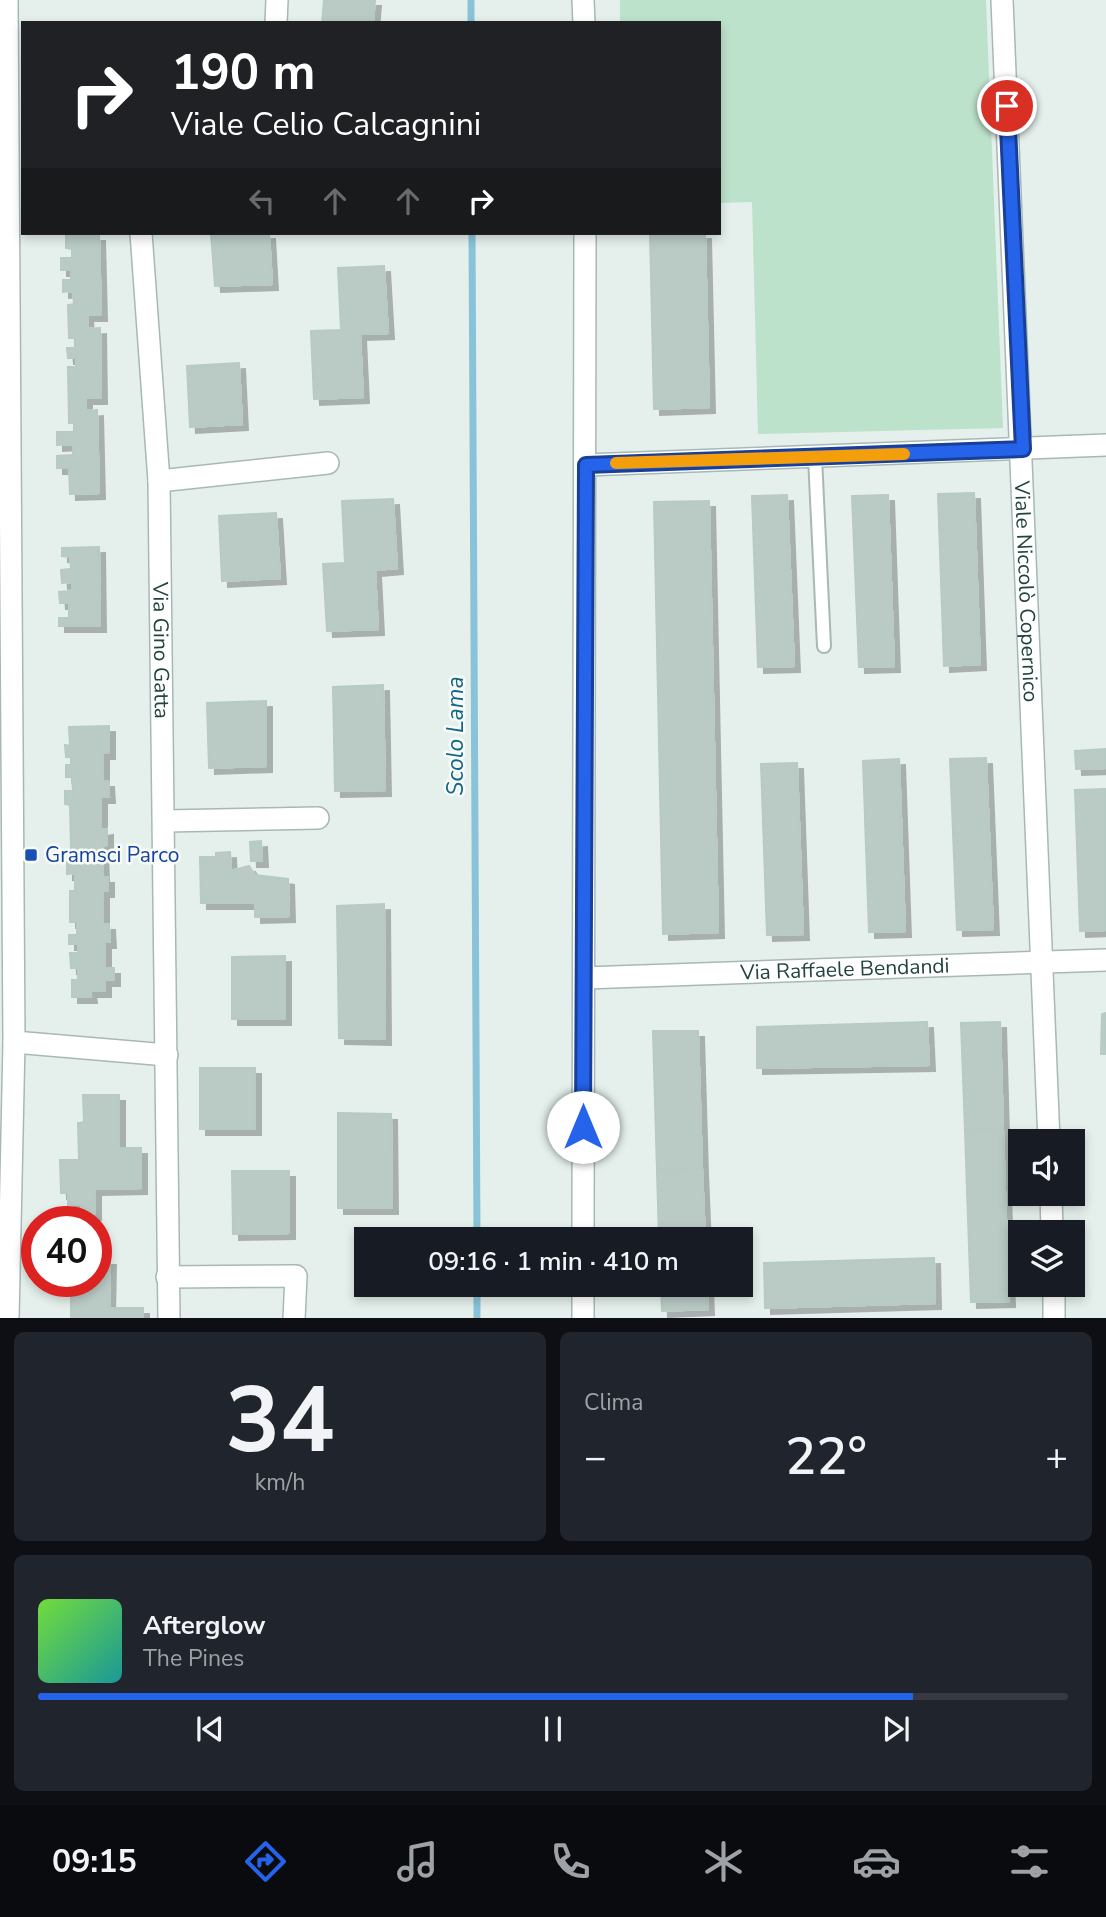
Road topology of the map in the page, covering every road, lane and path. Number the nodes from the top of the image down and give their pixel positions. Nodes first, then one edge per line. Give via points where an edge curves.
1 (8, 0) edge
2 (277, 0) edge
3 (583, 0) edge
4 (1002, 0) edge
5 (276, 21) edge
6 (584, 21) edge
7 (9, 193) edge
8 (141, 235) edge
9 (585, 235) edge
10 (1106, 446) edge
11 (1023, 449) junction
12 (815, 457) junction
13 (328, 463) dead end
14 (586, 465) junction
15 (159, 481) junction
16 (824, 646) dead end
17 (318, 818) dead end
18 (165, 821) junction
19 (1106, 960) edge
20 (1042, 961) junction
21 (584, 978) junction
22 (14, 1042) junction
23 (167, 1055) junction
24 (1049, 1129) edge
25 (583, 1227) edge
26 (166, 1277) junction
27 (583, 1297) edge
28 (1054, 1297) edge
29 (8, 1318) edge
30 (169, 1318) edge
31 (293, 1318) edge
32 (583, 1318) edge
33 (1054, 1318) edge

1 - 7 street
2 - 5 street
3 - 6 street
4 - 11 street, Viale Niccolò Copernico
7 - 22 street
8 - 15 street, Via Gino Gatta
9 - 14 street
10 - 11 street
11 - 12 street
11 - 20 street, Viale Niccolò Copernico
12 - 14 street
12 - 16 lane
13 - 15 street
14 - 21 street
15 - 18 street, Via Gino Gatta
17 - 18 street
18 - 23 street, Via Gino Gatta
19 - 20 street, Via Raffaele Bendandi
20 - 21 street, Via Raffaele Bendandi
20 - 24 street, Viale Niccolò Copernico
21 - 25 street
22 - 23 street
22 - 29 street
23 - 26 street, Via Gino Gatta
26 - 30 street, Via Gino Gatta
26 - 31 street via 296,1276
27 - 32 street
28 - 33 street

